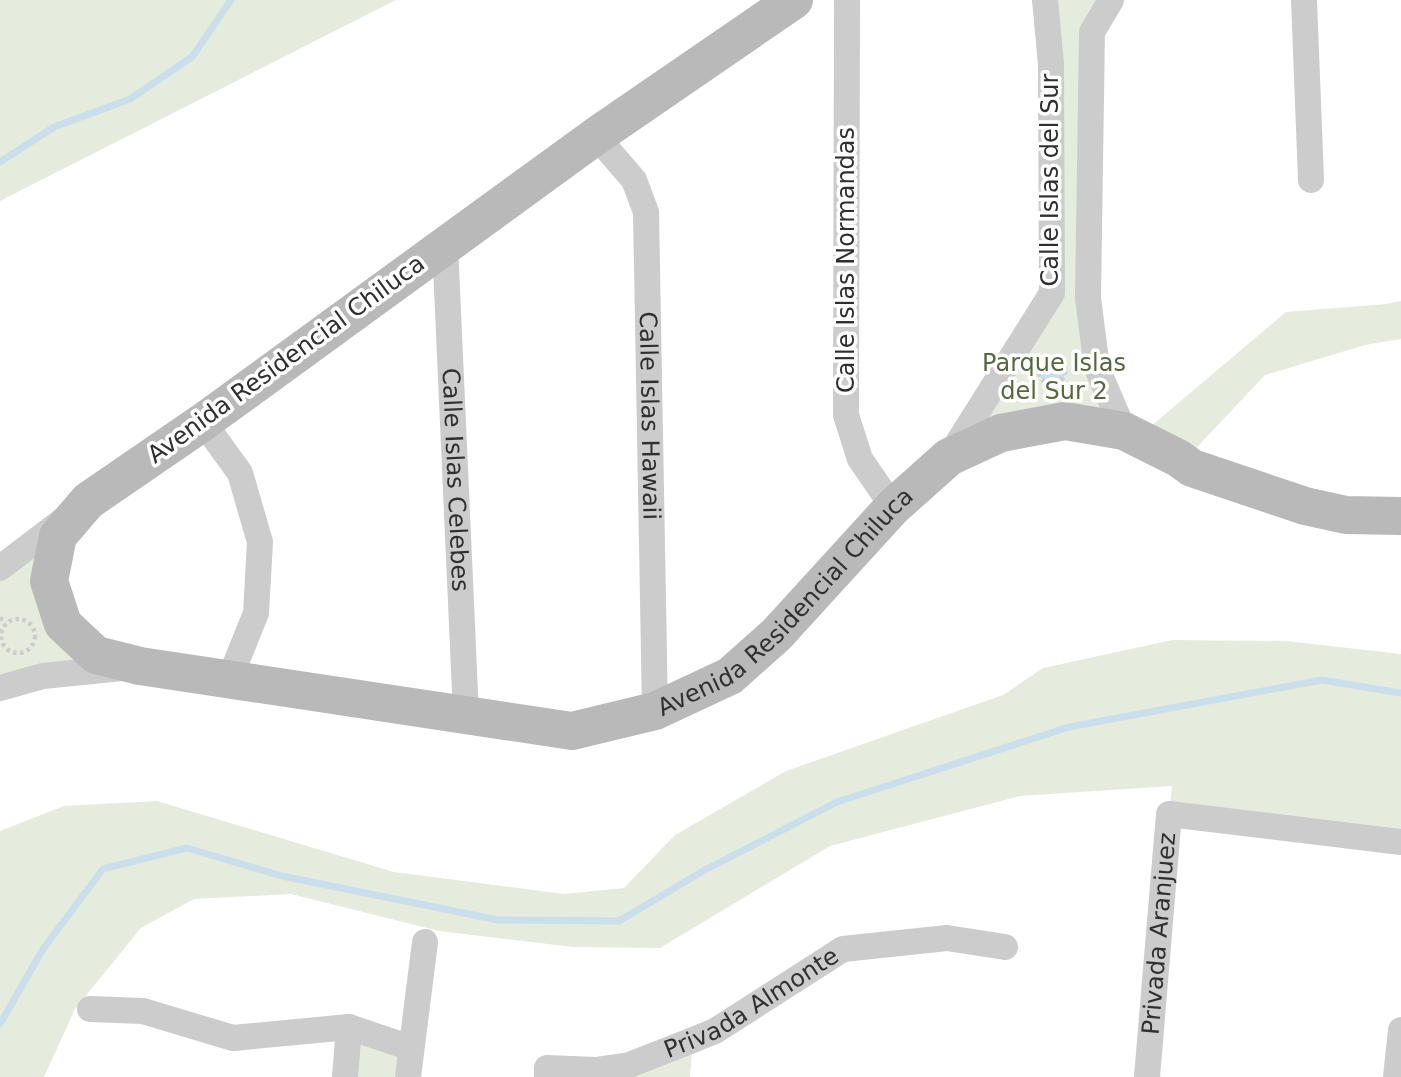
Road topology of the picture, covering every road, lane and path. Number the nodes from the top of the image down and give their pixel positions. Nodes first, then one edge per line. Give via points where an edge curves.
1 (794, 0) edge
2 (847, 0) edge
3 (1045, 0) edge
4 (1111, 0) edge
5 (1304, 0) edge
6 (596, 136) junction
7 (1311, 180) dead end
8 (445, 244) junction
9 (1065, 370) joint
10 (203, 422) junction
11 (1124, 431) junction
12 (949, 457) junction
13 (88, 501) junction
14 (893, 507) junction
15 (1401, 516) edge
16 (0, 568) edge
17 (0, 618) edge
18 (6, 622) junction
19 (140, 666) junction
20 (229, 680) junction
21 (0, 688) edge
22 (655, 711) junction
23 (466, 715) junction
24 (1401, 842) edge
25 (425, 942) dead end
26 (1005, 947) dead end
27 (90, 1009) dead end
28 (349, 1027) junction
29 (1401, 1030) edge
30 (411, 1048) junction
31 (596, 1074) edge
32 (345, 1077) edge
33 (408, 1077) edge
34 (547, 1077) edge
35 (1147, 1077) edge
36 (1396, 1077) edge

1 - 6 street, Avenida Residencial Chiluca
2 - 14 street, Calle Islas Normandas via 846,415 860,459
3 - 12 street, Calle Islas del Sur via 1051,64 1052,293
4 - 11 street, Calle Islas del Sur via 1092,32 1088,298 1097,368
5 - 7 street
6 - 8 street, Avenida Residencial Chiluca
6 - 22 street, Calle Islas Hawaii via 635,180 646,212
8 - 10 street, Avenida Residencial Chiluca
8 - 23 street, Calle Islas Celebes
9 - 9 path via 1063,379 1055,384 1039,377 1044,360 1061,361
10 - 13 street, Avenida Residencial Chiluca
10 - 20 street via 240,473 260,542 256,614
11 - 12 street, Avenida Residencial Chiluca via 1065,421 1001,433
11 - 15 street, Avenida Residencial Chiluca via 1192,468 1305,506 1346,515
12 - 14 street, Avenida Residencial Chiluca
13 - 16 street, Avenida Residencial Chiluca
13 - 19 street, Avenida Residencial Chiluca via 58,536 49,581 63,624 96,655
14 - 22 street, Avenida Residencial Chiluca via 777,634 730,676
17 - 18 path
18 - 18 path via 0,632 6,650 18,654 35,643 30,622 18,618
19 - 20 street, Avenida Residencial Chiluca
19 - 21 street, Avenida Residencial Chiluca via 43,676
20 - 23 street, Avenida Residencial Chiluca
22 - 23 street, Avenida Residencial Chiluca via 572,731
24 - 35 street, Privada Aranjuez via 1170,814
25 - 30 street
26 - 31 street, Privada Almonte via 947,938 843,949 715,1031
27 - 28 street via 143,1011 233,1038
28 - 30 street
28 - 32 street
29 - 36 street
30 - 33 street
31 - 34 street, Privada Almonte via 547,1068

